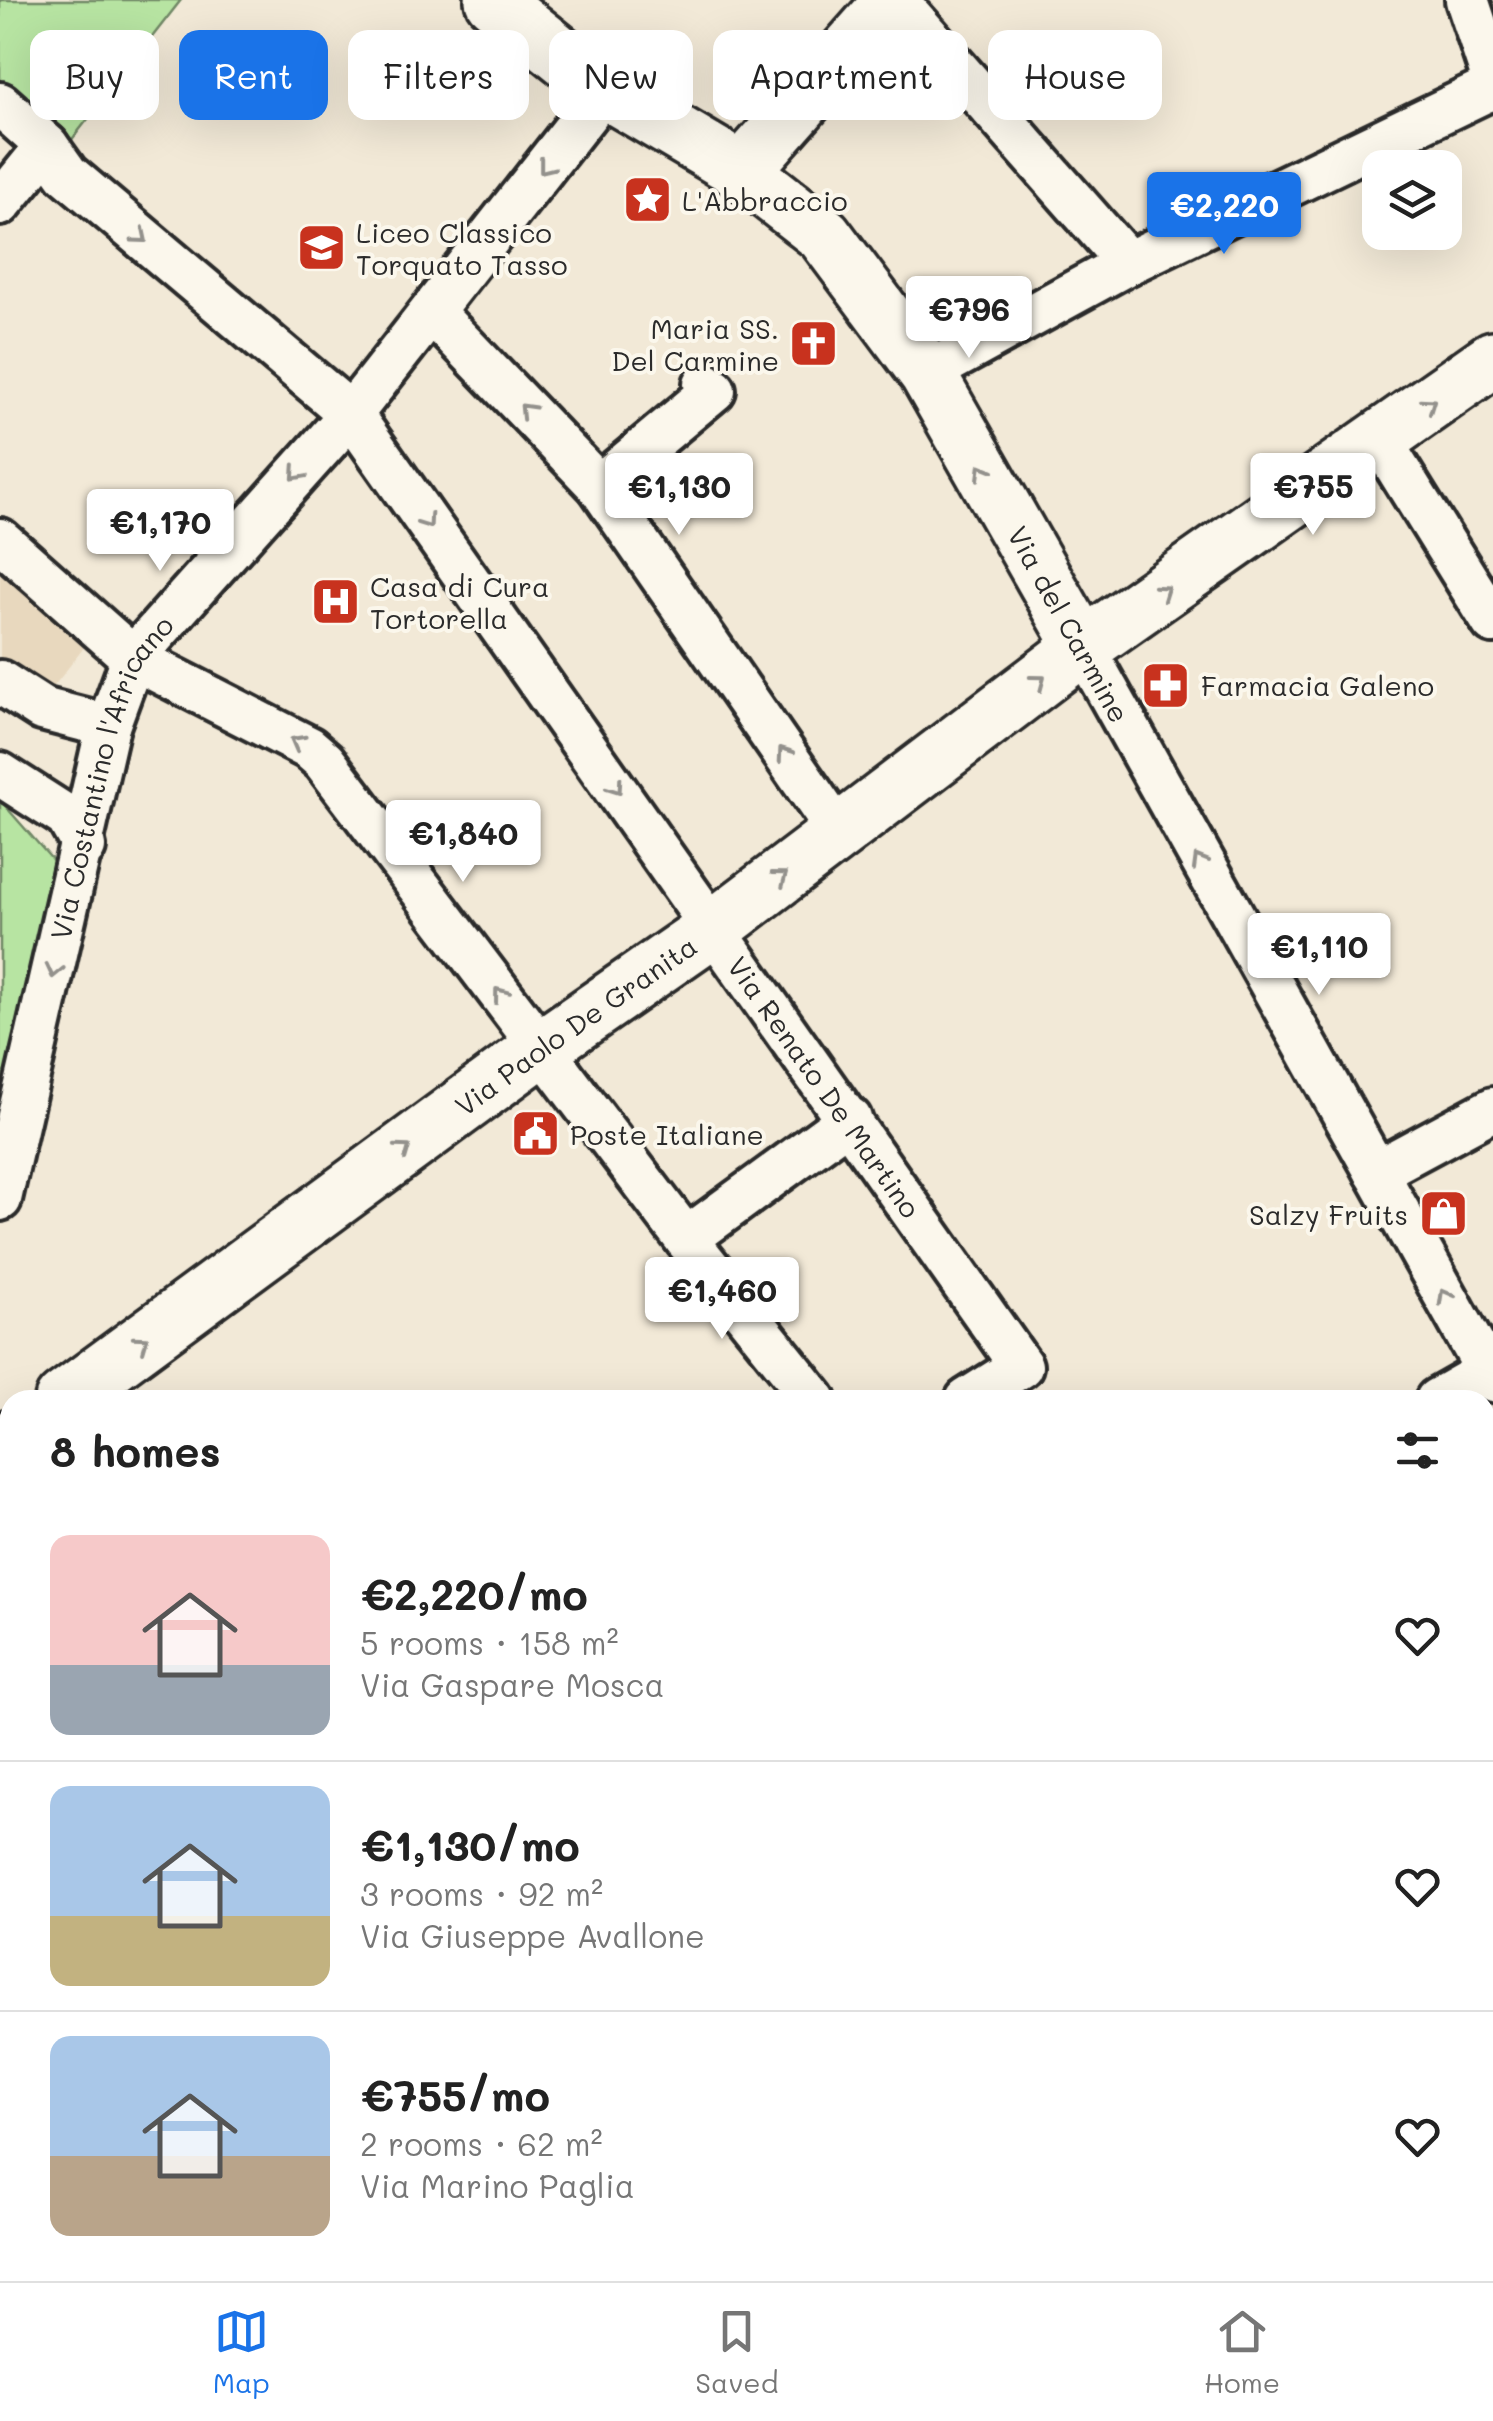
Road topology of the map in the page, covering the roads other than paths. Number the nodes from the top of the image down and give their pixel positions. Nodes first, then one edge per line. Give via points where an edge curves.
1 (493, 0) edge
2 (894, 0) edge
3 (1466, 0) edge
4 (549, 45) edge
5 (1493, 78) edge
6 (1493, 87) edge
7 (0, 104) edge
8 (582, 120) edge
9 (655, 120) edge
10 (57, 160) junction
11 (742, 172) junction
12 (0, 204) edge
13 (1128, 263) junction
14 (432, 312) junction
15 (1493, 359) edge
16 (927, 372) junction
17 (710, 387) dead end
18 (350, 414) junction
19 (1380, 440) junction
20 (599, 486) junction
21 (0, 540) edge
22 (1493, 622) edge
23 (1083, 647) junction
24 (133, 658) junction
25 (0, 682) edge
26 (108, 726) junction
27 (0, 774) edge
28 (840, 833) junction
29 (84, 847) junction
30 (715, 926) junction
31 (541, 1048) junction
32 (1493, 1109) edge
33 (850, 1118) junction
34 (1376, 1172) junction
35 (0, 1199) edge
36 (686, 1239) junction
37 (1490, 1376) edge
38 (77, 1390) edge
39 (808, 1390) edge
40 (983, 1390) edge
41 (1460, 1390) edge

1 - 4 street, Via del Carmine
2 - 11 street
2 - 13 street
3 - 5 street
6 - 13 street
7 - 10 street, Via Renato De Martino
8 -> 14 street, Via Costantino l'Africano
9 - 11 street, Via del Carmine
10 - 12 street
10 -> 18 street, Via Renato De Martino
11 - 16 street, Via del Carmine via 824,236
13 - 16 street
14 - 18 street, Via Costantino l'Africano
20 -> 14 street
19 -> 15 street, Via Paolo De Granita
23 -> 16 street, Via del Carmine
17 - 20 street
18 -> 24 street, Via Costantino l'Africano
18 -> 30 street, Via Renato De Martino
19 - 22 street
23 -> 19 street, Via Paolo De Granita
28 -> 20 street
21 - 24 street
28 -> 23 street, Via Paolo De Granita
34 -> 23 street, Via del Carmine
24 - 26 street, Via Costantino l'Africano
31 -> 24 street via 324,761
25 - 26 street via 42,709
26 - 29 street, Via Costantino l'Africano
27 - 29 street via 67,817
30 -> 28 street, Via Paolo De Granita
29 -> 35 street, Via Costantino l'Africano
30 - 31 street, Via Paolo De Granita
30 - 33 street, Via Renato De Martino
31 - 36 street
38 -> 31 street, Via Paolo De Granita
32 - 34 street
33 - 36 street
33 - 40 street, Via Renato De Martino via 1022,1366
37 -> 34 street, Via del Carmine
36 - 39 street
37 - 41 street

